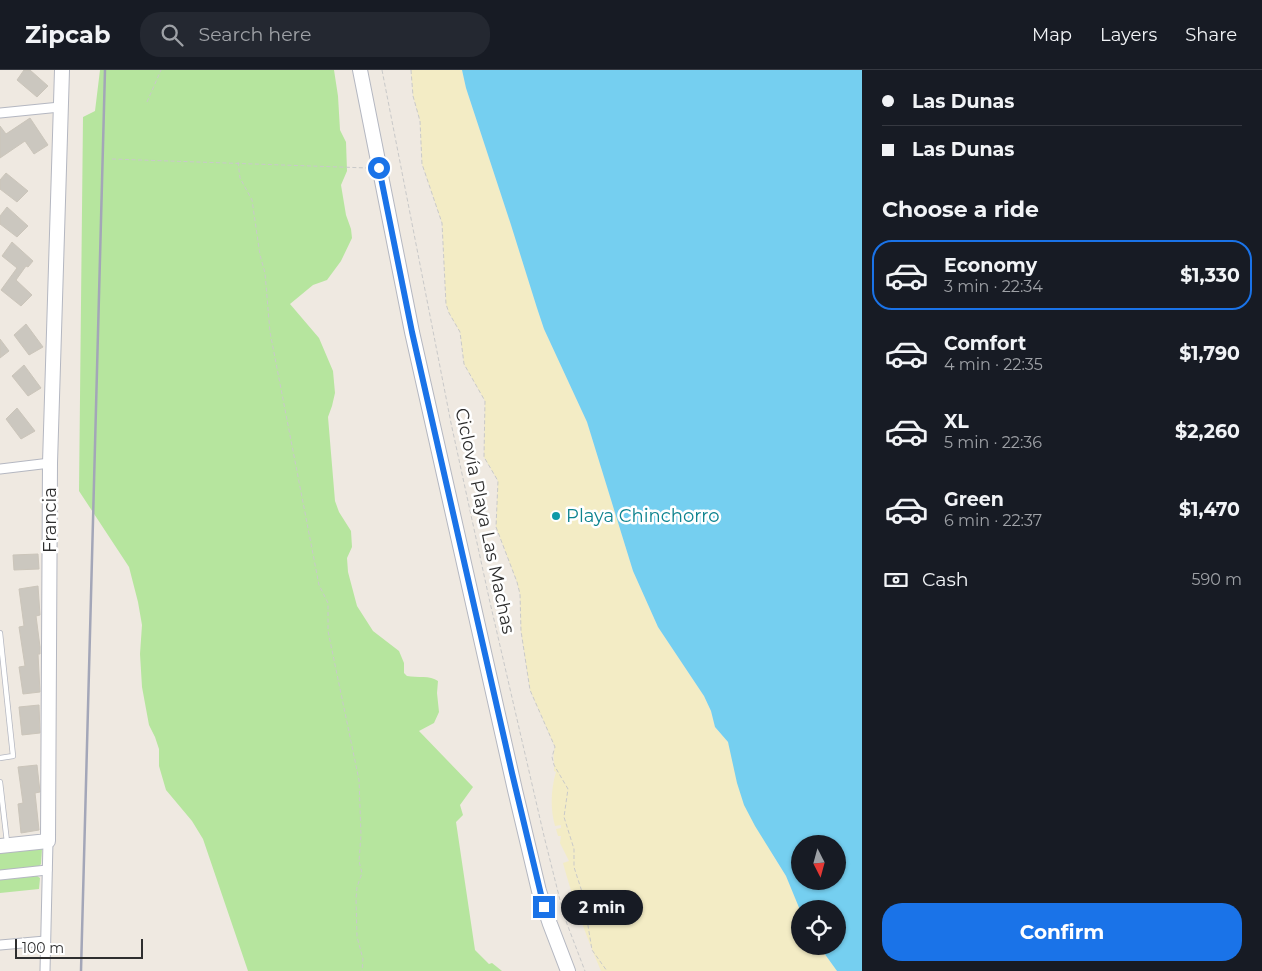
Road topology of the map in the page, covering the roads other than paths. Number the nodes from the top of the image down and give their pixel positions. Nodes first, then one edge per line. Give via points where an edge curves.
1 (62, 70) edge
2 (360, 70) edge
3 (60, 107) junction
4 (0, 113) edge
5 (50, 463) junction
6 (0, 469) edge
7 (0, 633) edge
8 (0, 758) edge
9 (0, 782) edge
10 (48, 841) junction
11 (4, 845) edge
12 (47, 870) junction
13 (0, 875) edge
14 (46, 941) junction
15 (0, 945) edge
16 (45, 971) edge
17 (568, 971) edge

1 - 3 main road, Francia
2 - 17 main road via 412,332 539,891
3 - 4 street
3 - 5 main road, Francia
5 - 6 street
5 - 10 main road, Francia
7 - 8 lane via 13,756
9 - 11 lane
10 - 11 main road
10 - 12 street, Francia
12 - 13 street
12 - 14 street, Francia
14 - 15 street
14 - 16 street, Francia

